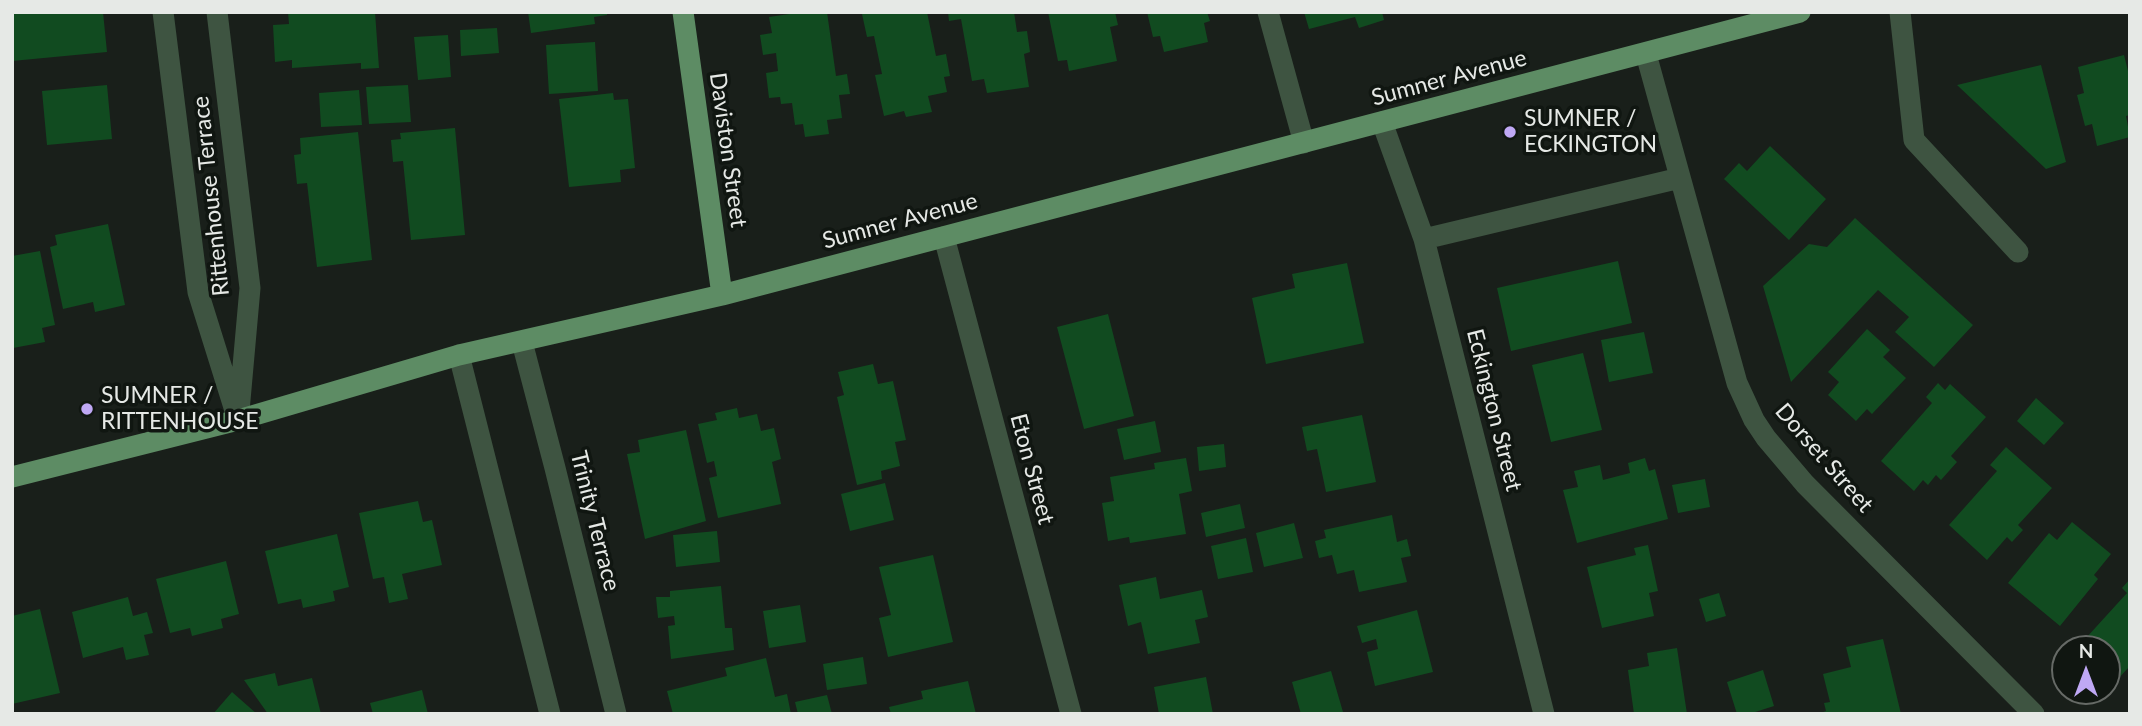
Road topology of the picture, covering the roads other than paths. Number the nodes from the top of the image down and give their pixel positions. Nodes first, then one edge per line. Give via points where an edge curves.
1 (163, 12) edge
2 (217, 12) edge
3 (683, 12) edge
4 (1268, 12) edge
5 (1800, 12) edge
6 (1900, 12) edge
7 (1646, 54) junction
8 (1382, 122) junction
9 (1304, 143) junction
10 (1680, 178) junction
11 (944, 237) junction
12 (1424, 239) junction
13 (2018, 252) dead end
14 (722, 295) junction
15 (522, 342) junction
16 (459, 355) junction
17 (238, 420) junction
18 (12, 477) edge
19 (551, 714) edge
20 (616, 714) edge
21 (1070, 714) edge
22 (1544, 714) edge
23 (2034, 714) edge

1 - 17 street, Rittenhouse Terrace via 198,292
2 - 17 street, Rittenhouse Terrace via 250,288
3 - 14 main road, Daviston Street
4 - 9 street
5 - 7 main road, Sumner Avenue
6 - 13 street via 1914,140
7 - 8 main road, Sumner Avenue
7 - 10 street, Dorset Street
8 - 9 main road, Sumner Avenue
8 - 12 street, Eckington Street
9 - 11 main road, Sumner Avenue
10 - 12 street
10 - 23 street, Dorset Street via 1737,383 1760,430 1805,484
11 - 14 main road, Sumner Avenue
11 - 21 street, Eton Street
12 - 22 street, Eckington Street
14 - 15 main road, Sumner Avenue
15 - 16 main road, Sumner Avenue
15 - 20 street, Trinity Terrace
16 - 17 main road, Sumner Avenue
16 - 19 street
17 - 18 main road, Sumner Avenue

